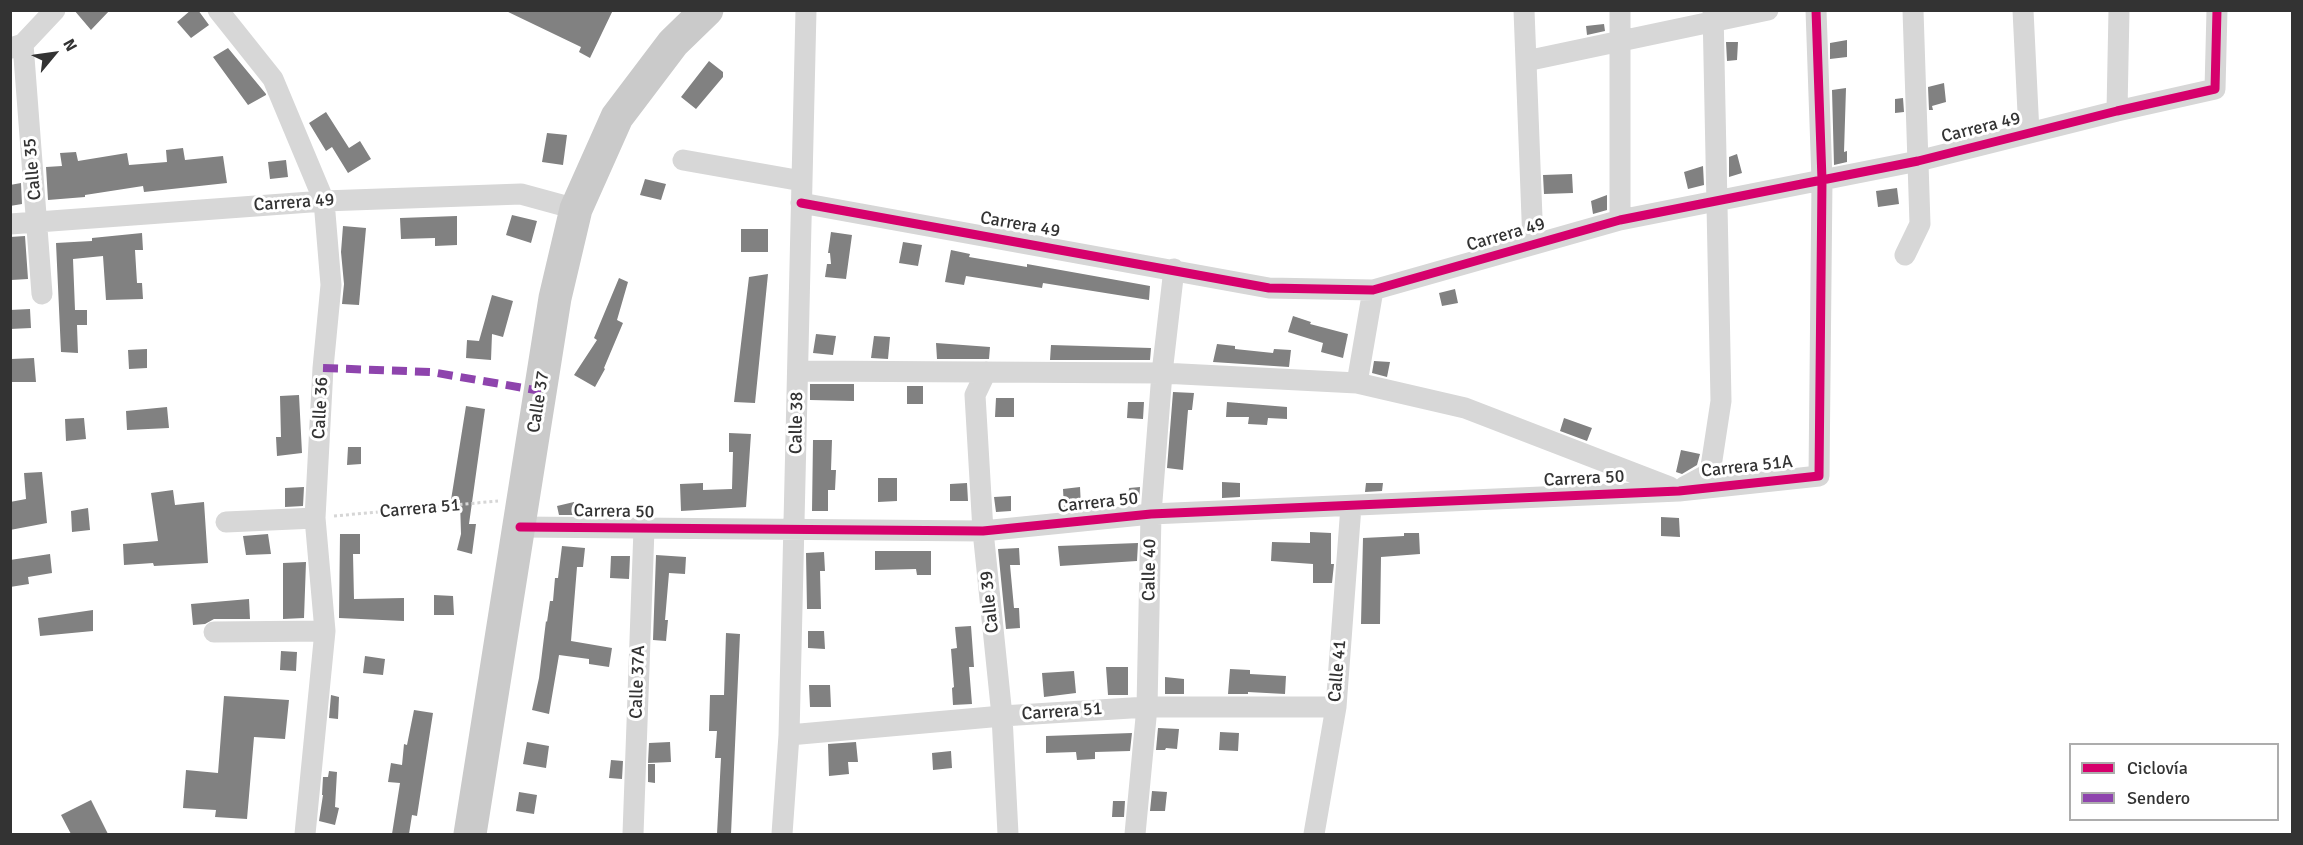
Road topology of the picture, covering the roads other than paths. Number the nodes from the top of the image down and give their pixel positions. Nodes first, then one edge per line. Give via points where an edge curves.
1 (55, 10) edge
2 (218, 10) edge
3 (707, 10) edge
4 (806, 10) edge
5 (1524, 10) edge
6 (1620, 10) edge
7 (1768, 10) edge
8 (1816, 10) edge
9 (1913, 10) edge
10 (2023, 10) edge
11 (2119, 10) edge
12 (2217, 10) edge
13 (1713, 16) edge
14 (1620, 42) junction
15 (17, 46) edge
16 (1526, 61) junction
17 (2117, 111) junction
18 (2029, 133) junction
19 (683, 160) dead end
20 (1918, 161) junction
21 (1822, 180) junction
22 (802, 181) junction
23 (1718, 200) junction
24 (324, 201) junction
25 (801, 203) junction
26 (576, 209) junction
27 (1620, 220) junction
28 (38, 223) junction
29 (10, 224) edge
30 (1533, 244) junction
31 (1905, 255) dead end
32 (1174, 269) junction
33 (1373, 290) junction
34 (42, 294) dead end
35 (798, 371) junction
36 (986, 372) junction
37 (1162, 373) junction
38 (1357, 383) junction
39 (1679, 491) junction
40 (1351, 506) junction
41 (523, 513) junction
42 (1152, 514) junction
43 (315, 518) junction
44 (226, 522) dead end
45 (644, 529) junction
46 (794, 529) junction
47 (983, 531) junction
48 (325, 631) junction
49 (214, 633) dead end
50 (1147, 707) junction
51 (1336, 707) junction
52 (1002, 716) junction
53 (789, 735) junction
54 (305, 834) edge
55 (470, 834) edge
56 (633, 834) edge
57 (782, 834) edge
58 (1008, 834) edge
59 (1135, 834) edge
60 (1314, 834) edge

1 - 15 street
2 - 24 street, Calle 36 via 273,79
3 - 26 main road, Calle 37 via 673,43 617,117
4 - 22 street, Calle 38
5 - 16 street
6 - 14 street
7 - 13 street
8 - 21 street
9 - 20 street
10 - 18 street
11 - 17 street
12 - 17 street, Carrera 49 via 2215,89
13 - 14 street
13 - 23 street
14 - 16 street
14 - 27 street
15 - 28 street, Calle 35
16 - 30 street
17 - 18 street, Carrera 49
18 - 20 street, Carrera 49
19 - 22 street
20 - 21 street, Carrera 49
20 - 31 street via 1920,224
21 - 23 street, Carrera 49
21 - 39 street, Carrera 51A via 1819,476
22 - 25 street, Calle 38
23 - 27 street, Carrera 49
23 - 39 street via 1721,401 1710,473
24 - 26 street, Carrera 49 via 521,194
24 - 28 street, Carrera 49
24 - 43 street, Calle 36 via 331,285
25 - 32 street, Carrera 49
25 - 35 street, Calle 38
26 - 41 main road, Calle 37 via 555,298
27 - 30 street, Carrera 49
28 - 29 street, Carrera 49
28 - 34 street, Calle 35
30 - 33 street, Carrera 49
32 - 33 street, Carrera 49 via 1269,288
32 - 37 street, Calle 40
33 - 38 street
35 - 36 street
35 - 46 street, Calle 38
36 - 37 street
36 - 47 street, Calle 39 via 975,395
37 - 38 street
37 - 42 street, Calle 40
38 - 39 street via 1466,408
39 - 40 street, Carrera 50
40 - 42 street, Carrera 50
40 - 51 street, Calle 41
41 - 45 street, Carrera 50
41 - 55 main road, Calle 37
42 - 47 street, Carrera 50
42 - 50 street, Calle 40
43 - 44 street
43 - 48 street, Calle 36
45 - 46 street, Carrera 50
45 - 56 street, Calle 37A
46 - 47 street, Carrera 50
46 - 53 street, Calle 38
47 - 52 street, Calle 39
48 - 49 street
48 - 54 street, Calle 36
50 - 51 street, Carrera 51
50 - 52 street, Carrera 51
50 - 59 street, Calle 40
51 - 60 street, Calle 41
52 - 53 street, Carrera 51
52 - 58 street, Calle 39
53 - 57 street, Calle 38

